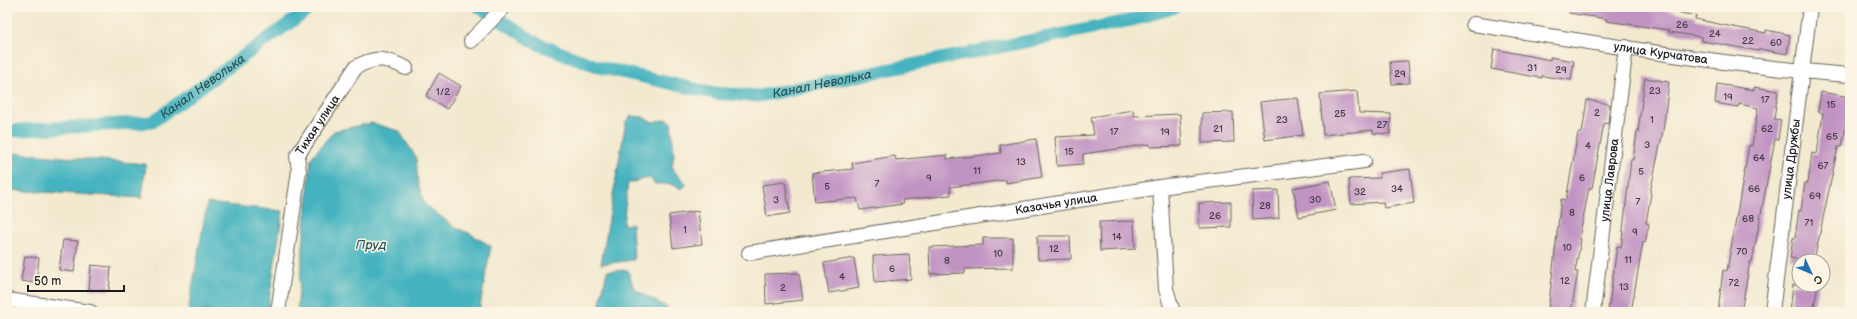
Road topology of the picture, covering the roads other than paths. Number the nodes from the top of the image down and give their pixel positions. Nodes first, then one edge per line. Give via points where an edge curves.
1 (1810, 7) edge
2 (502, 9) edge
3 (1473, 24) dead end
4 (471, 41) dead end
5 (1626, 47) junction
6 (406, 68) dead end
7 (1803, 71) junction
8 (1850, 75) edge
9 (1364, 161) dead end
10 (1160, 187) junction
11 (749, 253) dead end
12 (7, 300) edge
13 (90, 312) edge
14 (278, 312) edge
15 (1173, 312) edge
16 (1594, 312) edge
17 (1772, 312) edge

1 - 7 street, улица Дружбы
2 - 4 street
3 - 5 street, улица Курчатова
5 - 7 street, улица Курчатова
5 - 16 street, улица Лаврова
6 - 14 street, Тихая улица via 379,58 356,67 297,156 299,171
7 - 8 street, улица Курчатова
7 - 17 street, улица Дружбы
9 - 10 street, Казачья улица
10 - 11 street, Казачья улица
10 - 15 street via 1166,288
12 - 13 street

